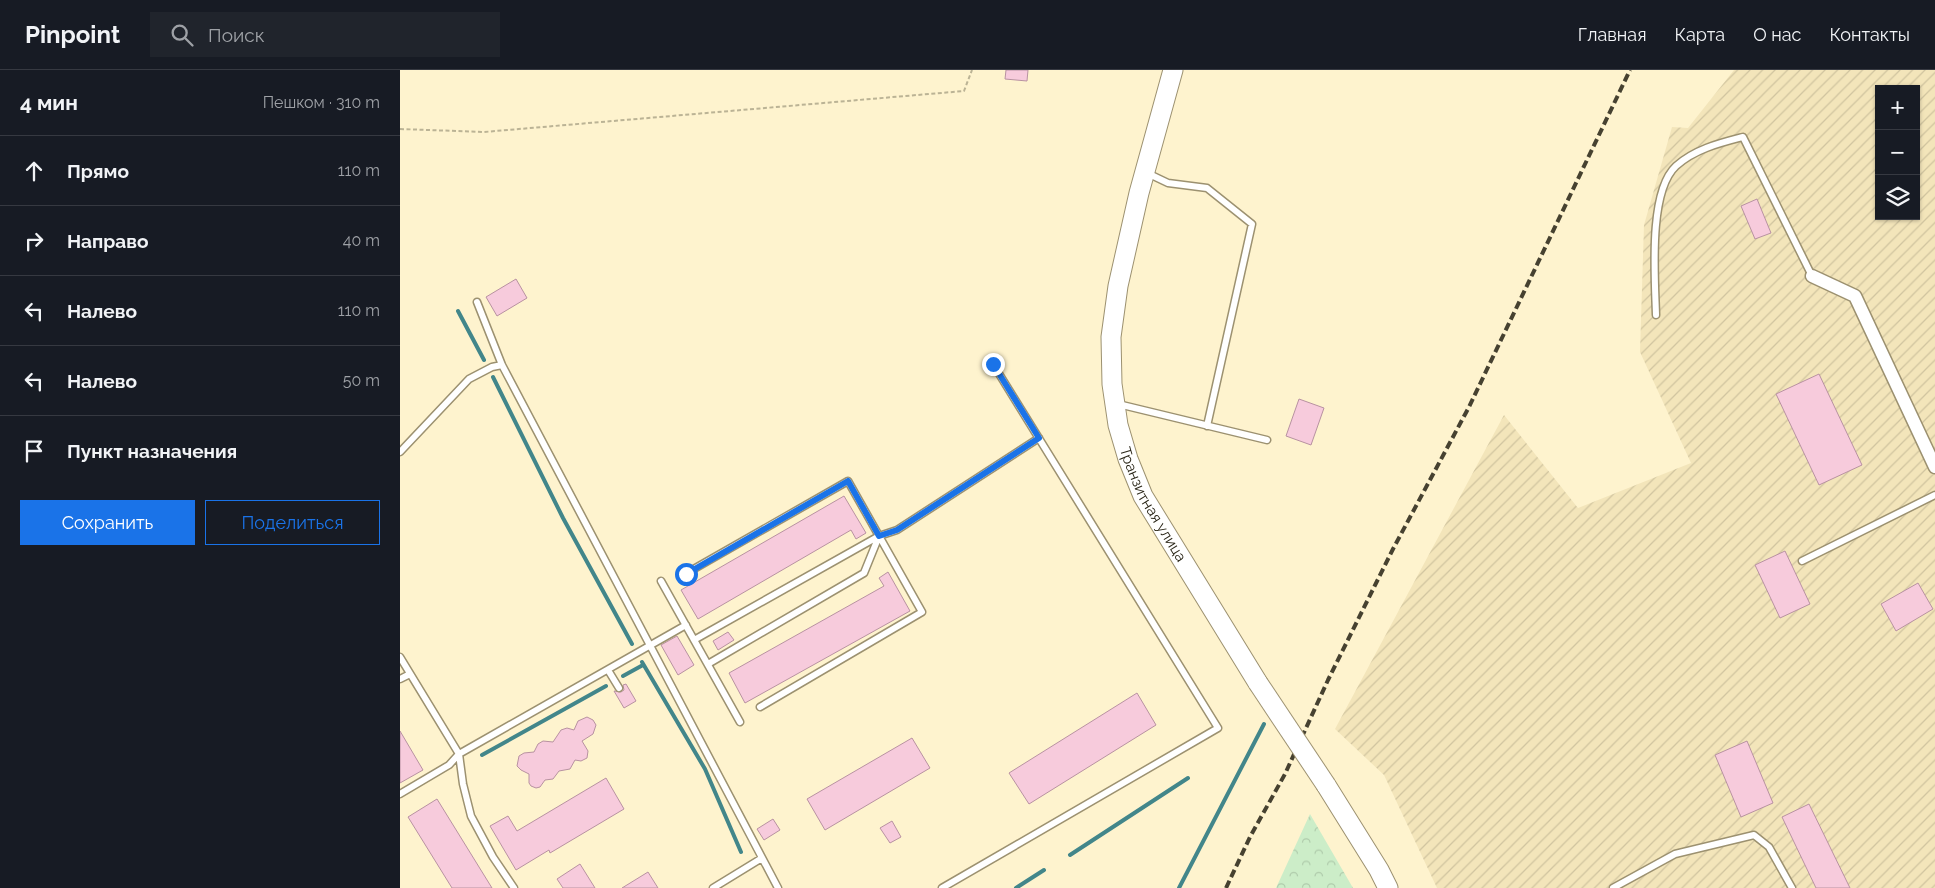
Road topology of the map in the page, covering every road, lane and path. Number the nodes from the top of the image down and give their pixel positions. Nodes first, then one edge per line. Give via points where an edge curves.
1 (972, 70) edge
2 (1173, 70) edge
3 (400, 129) edge
4 (1145, 172) junction
5 (1812, 276) joint
6 (476, 302) dead end
7 (1656, 314) dead end
8 (993, 364) dead end
9 (502, 365) junction
10 (1115, 403) junction
11 (1207, 426) junction
12 (1039, 438) junction
13 (1267, 440) dead end
14 (400, 452) edge
15 (1935, 467) edge
16 (1935, 495) edge
17 (879, 536) junction
18 (1802, 561) dead end
19 (686, 574) dead end
20 (662, 581) dead end
21 (686, 625) junction
22 (694, 640) junction
23 (649, 646) junction
24 (400, 657) edge
25 (708, 664) junction
26 (608, 670) junction
27 (410, 674) junction
28 (400, 679) edge
29 (618, 688) dead end
30 (760, 707) dead end
31 (740, 722) dead end
32 (459, 754) junction
33 (400, 794) edge
34 (762, 858) junction
35 (514, 888) edge
36 (713, 888) edge
37 (778, 888) edge
38 (942, 888) edge
39 (1388, 888) edge
40 (1613, 888) edge
41 (1792, 888) edge

1 - 3 path via 964,91 484,132
2 - 4 main road, Транзитная улица
4 - 10 main road, Транзитная улица via 1118,286 1111,337
4 - 11 lane via 1168,183 1207,188 1252,224
5 - 7 lane via 1742,137 1707,147 1676,166 1660,193 1653,256
5 - 15 street via 1856,296
6 - 9 lane
8 - 12 lane
9 - 14 lane via 469,379
9 - 23 lane
10 - 11 lane
10 - 39 main road, Транзитная улица, bridge via 1128,459 1143,496 1258,683 1380,870
11 - 13 lane
12 - 17 lane via 897,530
12 - 38 lane via 1218,728
16 - 18 lane
17 - 19 lane via 848,481
17 - 22 lane
17 - 25 lane via 864,573
17 - 30 lane via 922,612
20 - 21 lane
21 - 22 lane
21 - 23 lane
22 - 25 lane
23 - 26 lane
23 - 34 lane
24 - 27 lane
25 - 31 lane
26 - 29 lane
26 - 32 lane
27 - 28 lane
27 - 32 lane
32 - 33 lane via 449,765
32 - 35 lane via 471,816
34 - 36 lane
34 - 37 lane
40 - 41 lane via 1675,854 1754,835 1769,847

